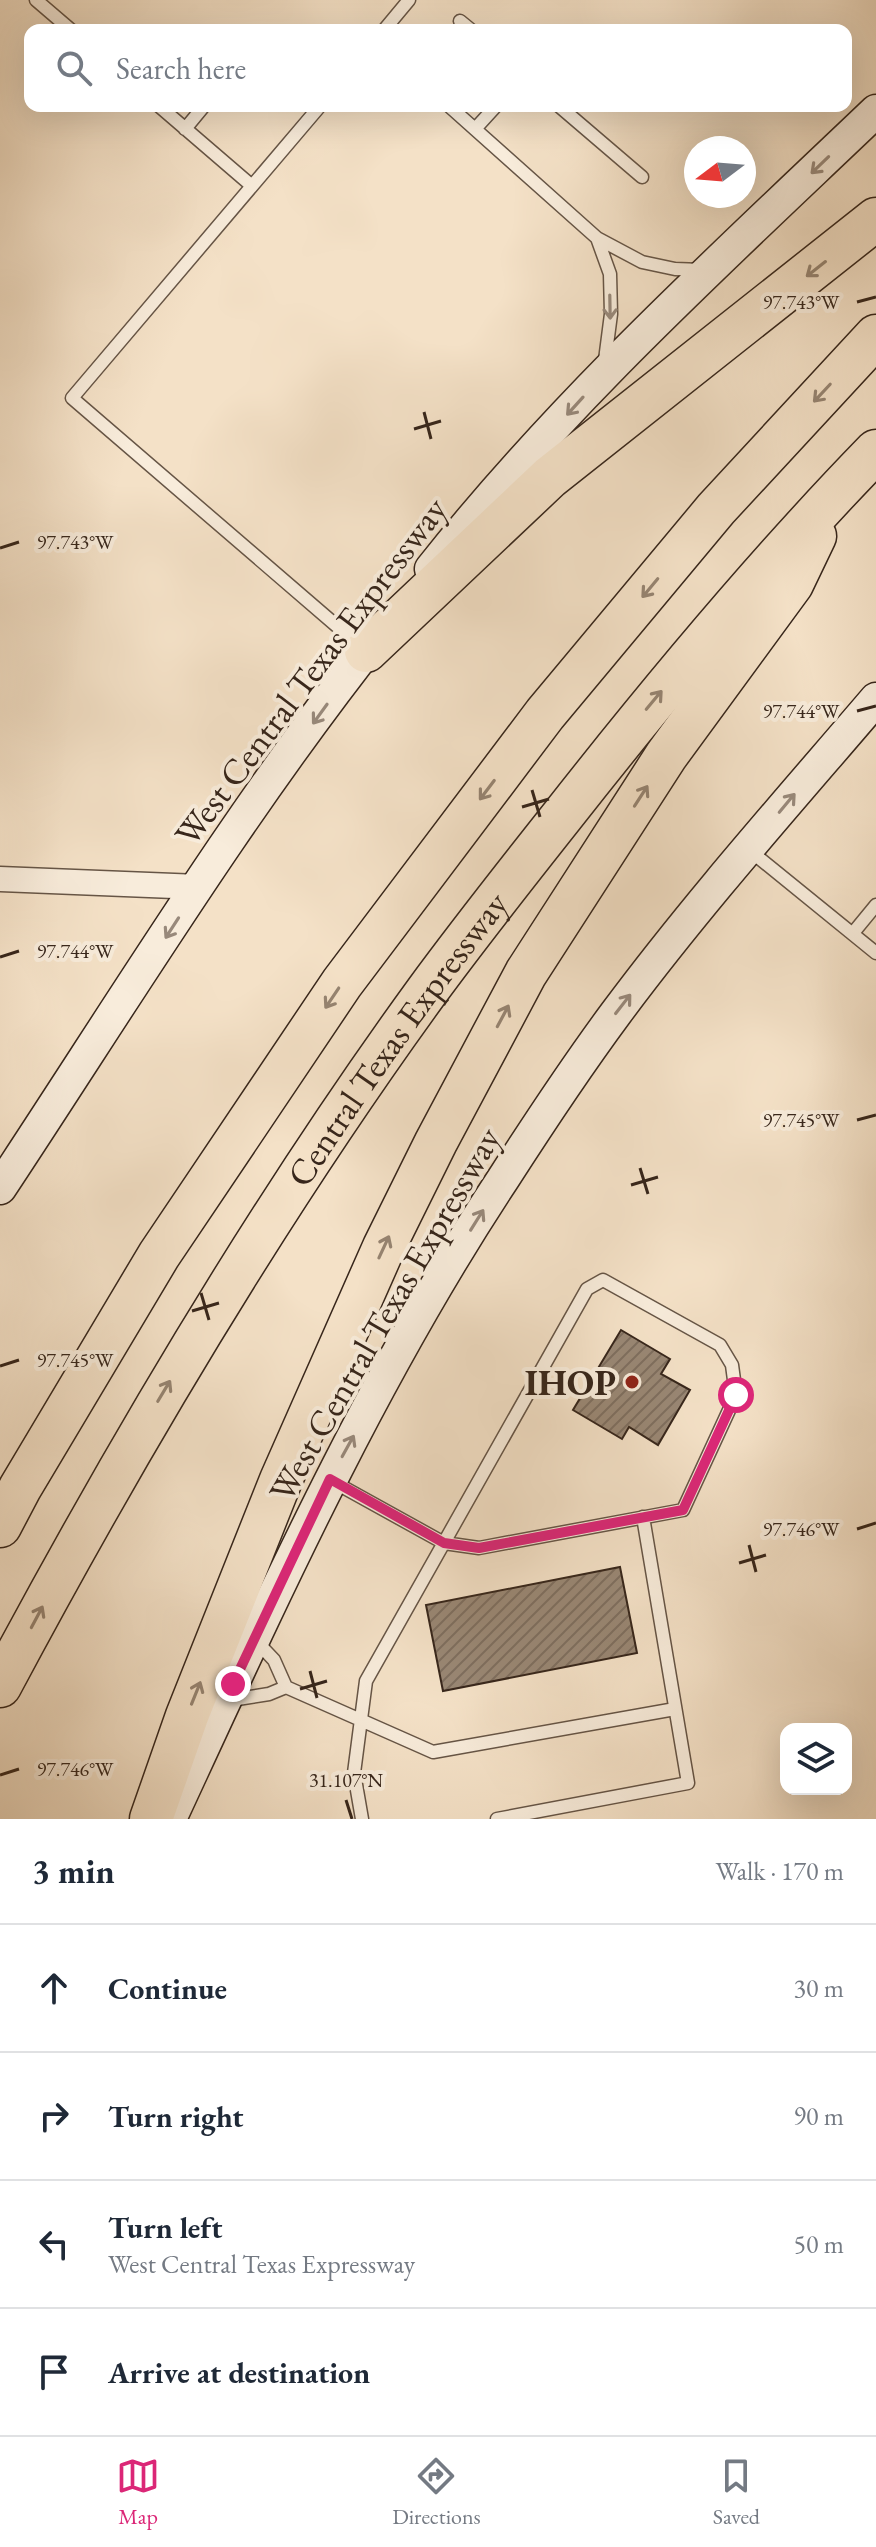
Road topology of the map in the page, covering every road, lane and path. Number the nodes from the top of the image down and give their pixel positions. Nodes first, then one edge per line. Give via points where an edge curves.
1 (36, 0) edge
2 (409, 0) edge
3 (460, 21) dead end
4 (64, 24) edge
5 (389, 24) edge
6 (464, 24) edge
7 (876, 111) edge
8 (166, 112) edge
9 (199, 112) edge
10 (315, 112) edge
11 (456, 112) edge
12 (491, 112) edge
13 (566, 112) edge
14 (185, 129) junction
15 (475, 129) junction
16 (642, 177) dead end
17 (252, 186) junction
18 (876, 219) edge
19 (597, 238) junction
20 (709, 271) junction
21 (876, 336) edge
22 (601, 378) junction
23 (876, 451) edge
24 (837, 491) junction
25 (366, 651) junction
26 (876, 699) edge
27 (748, 849) junction
28 (0, 879) edge
29 (199, 887) junction
30 (876, 905) edge
31 (853, 933) junction
32 (876, 953) edge
33 (0, 1188) edge
34 (330, 1479) junction
35 (643, 1517) junction
36 (0, 1526) edge
37 (444, 1543) junction
38 (254, 1639) junction
39 (0, 1686) edge
40 (286, 1687) junction
41 (225, 1701) junction
42 (675, 1709) junction
43 (361, 1723) junction
44 (151, 1819) edge
45 (170, 1819) edge
46 (362, 1819) edge
47 (497, 1819) edge

1 - 4 lane
2 - 5 lane
3 - 6 lane
7 -> 20 main road, West Central Texas Expressway
8 - 14 lane
9 - 14 lane
10 - 17 lane
11 - 15 lane
12 - 15 lane
13 - 16 lane
14 - 17 lane
15 - 19 lane
17 - 25 lane via 72,398
18 -> 25 highway via 550,477
19 - 20 lane via 642,262
19 -> 22 lane via 610,274 611,301
20 - 22 main road, West Central Texas Expressway
21 -> 36 highway, Central Texas Expressway via 716,509 545,714 342,983 159,1255
22 -> 25 main road, West Central Texas Expressway via 460,532
23 - 24 highway, Central Texas Expressway
39 -> 24 highway, Central Texas Expressway via 73,1549 219,1301 428,990 640,716
44 -> 24 highway via 281,1480 436,1142 526,973 666,756 792,584
25 -> 29 main road, West Central Texas Expressway
27 -> 26 main road, West Central Texas Expressway
27 - 31 lane
34 -> 27 main road, West Central Texas Expressway via 502,1179 616,1013
28 - 29 street
29 -> 33 main road, West Central Texas Expressway
30 - 31 lane
31 - 32 lane
34 - 37 lane
34 - 38 main road, West Central Texas Expressway
35 - 37 lane via 479,1548
35 - 37 lane via 683,1510 736,1395 732,1365 720,1345 603,1280 587,1289
35 - 42 lane
37 - 43 lane via 366,1681
38 - 40 lane via 274,1660
38 - 41 main road, West Central Texas Expressway
40 - 41 lane
40 - 43 lane
41 - 45 main road, West Central Texas Expressway
42 - 43 lane via 433,1752
42 - 47 lane via 688,1783
43 - 46 lane via 354,1773

